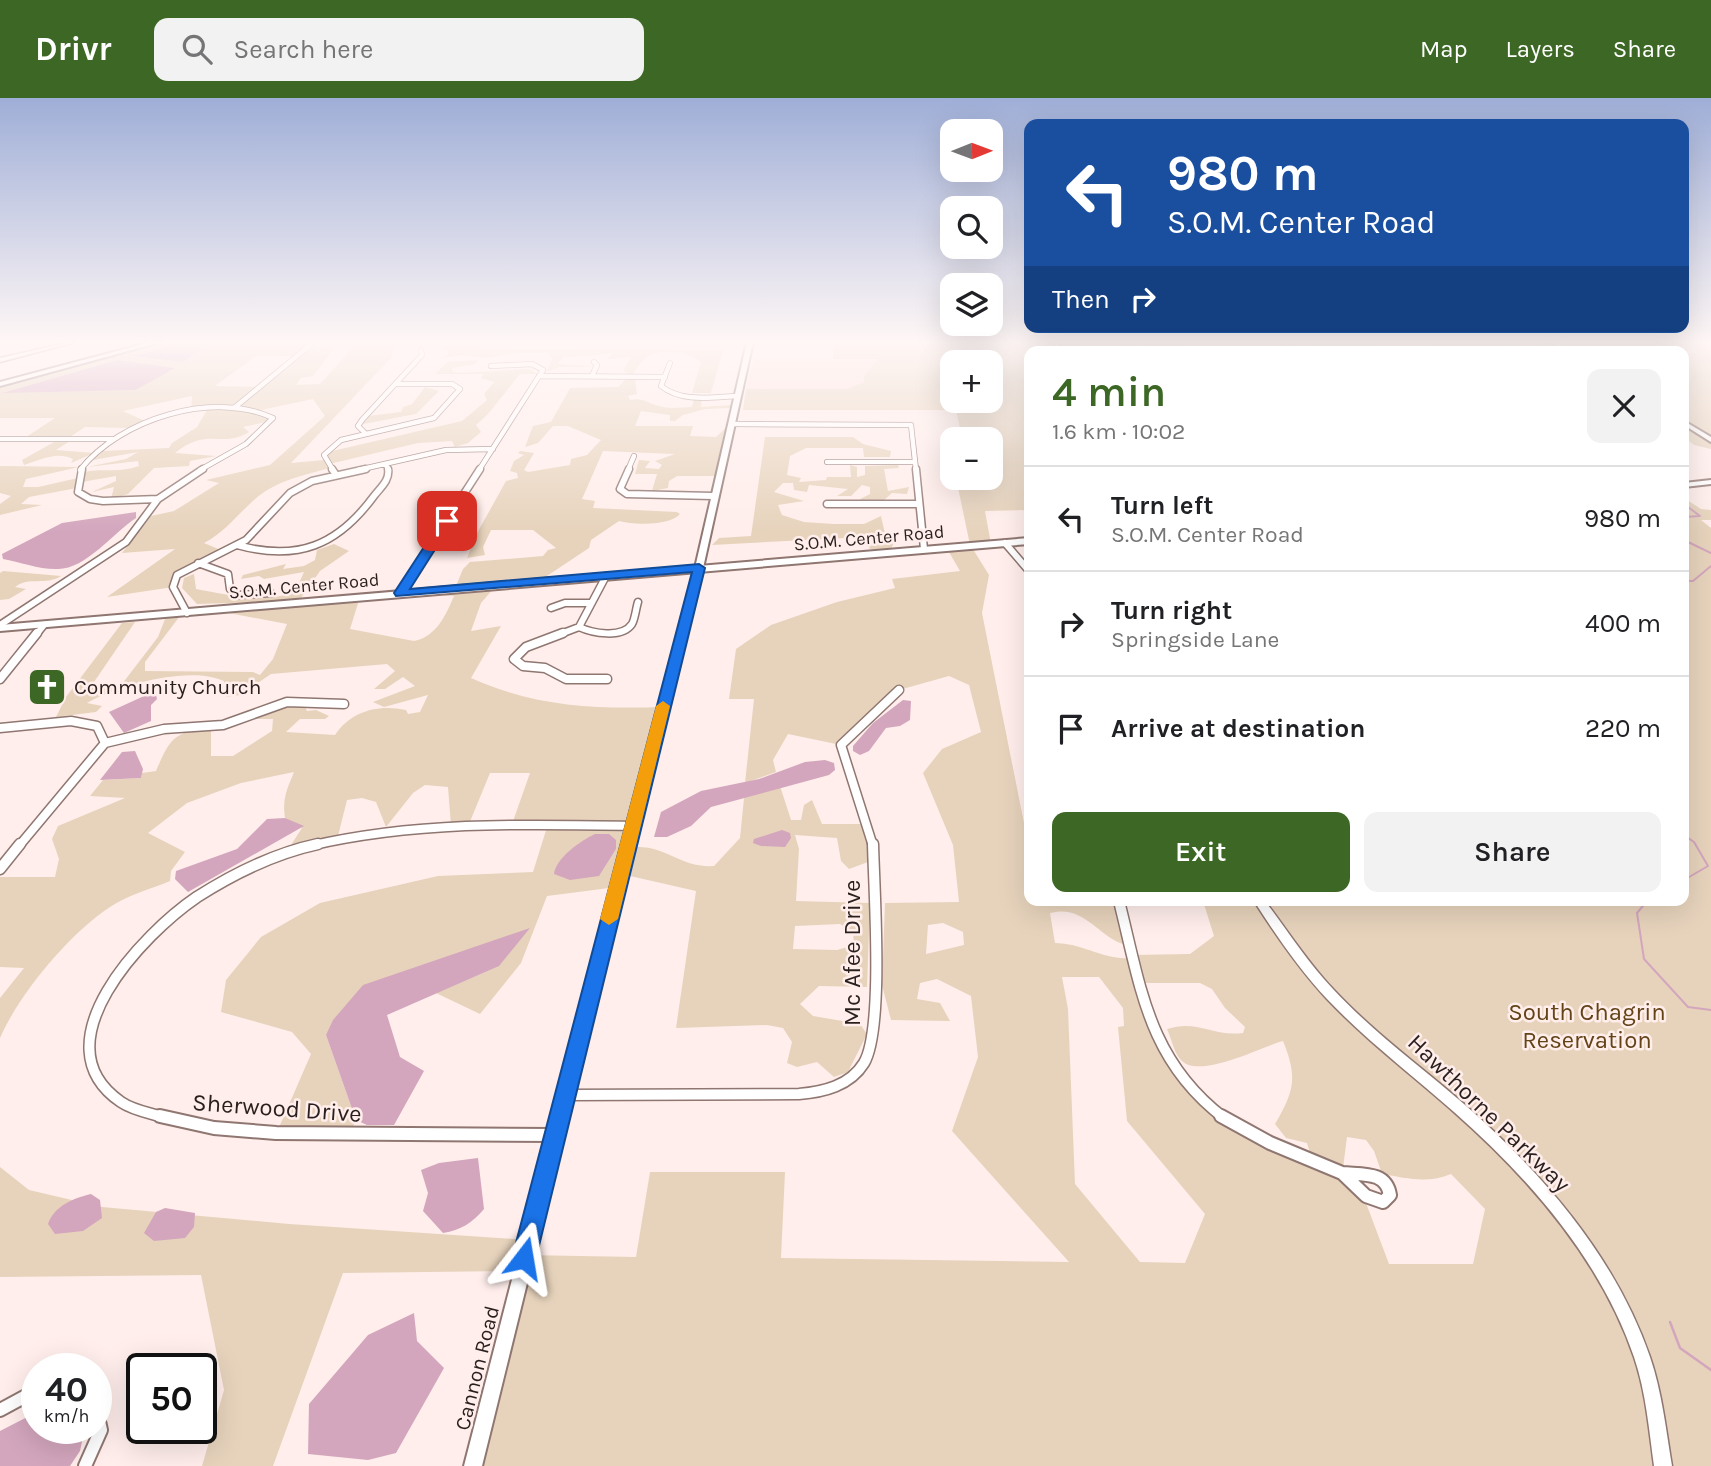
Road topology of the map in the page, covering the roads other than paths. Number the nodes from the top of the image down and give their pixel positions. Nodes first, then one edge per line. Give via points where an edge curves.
1 (237, 406) edge
2 (376, 406) edge
3 (445, 406) edge
4 (520, 406) edge
5 (735, 406) edge
6 (234, 408) junction
7 (732, 424) junction
8 (1689, 426) edge
9 (365, 433) junction
10 (0, 439) edge
11 (113, 439) junction
12 (1711, 440) edge
13 (493, 449) junction
14 (634, 456) dead end
15 (827, 462) dead end
16 (913, 463) junction
17 (385, 464) junction
18 (336, 475) junction
19 (1711, 482) edge
20 (1689, 484) edge
21 (713, 496) junction
22 (158, 499) junction
23 (827, 504) dead end
24 (918, 504) junction
25 (1024, 541) edge
26 (1005, 543) junction
27 (237, 545) junction
28 (924, 549) junction
29 (198, 563) junction
30 (1024, 565) edge
31 (699, 568) junction
32 (606, 576) junction
33 (271, 593) dead end
34 (400, 593) junction
35 (638, 602) dead end
36 (591, 603) junction
37 (551, 608) dead end
38 (187, 612) junction
39 (44, 625) junction
40 (0, 626) edge
41 (579, 627) junction
42 (607, 679) dead end
43 (0, 680) edge
44 (899, 690) dead end
45 (344, 704) dead end
46 (0, 728) edge
47 (105, 743) junction
48 (634, 826) junction
49 (0, 869) edge
50 (1120, 906) edge
51 (1263, 906) edge
52 (566, 1095) junction
53 (554, 1135) junction
54 (1342, 1173) dead end
55 (21, 1399) edge
56 (0, 1410) edge
57 (96, 1444) edge
58 (85, 1466) edge
59 (472, 1466) edge
60 (1663, 1466) edge

1 - 6 street
2 - 9 street via 358,426
3 - 9 street via 435,418
4 - 13 street
5 - 7 main road, Cannon Road
6 - 11 street via 164,416
6 - 22 street via 265,412 272,422 246,444
7 - 16 street via 911,425
7 - 21 main road, Cannon Road
8 - 12 main road
9 - 18 street via 341,440 324,455
10 - 11 street
11 - 22 street via 83,464 78,492 90,499
13 - 17 street via 446,450
13 - 34 street
14 - 21 street via 621,489 625,494
15 - 16 street
16 - 24 street
17 - 18 street
17 - 27 street via 388,478 337,537 274,550
18 - 27 street via 290,493
19 - 20 main road
21 - 31 main road, Cannon Road
22 - 40 street via 125,542
23 - 24 street
24 - 28 street
25 - 26 main road, S.O.M. Center Road
26 - 28 main road, S.O.M. Center Road
26 - 30 street
27 - 29 street
28 - 31 main road, S.O.M. Center Road
29 - 33 street via 228,574 230,589 239,595
29 - 38 street via 184,569 172,584
31 - 32 main road, S.O.M. Center Road
31 - 48 main road, Cannon Road
32 - 34 main road, S.O.M. Center Road
32 - 36 street
34 - 38 main road, S.O.M. Center Road
35 - 41 street via 632,624 623,632 591,633
36 - 37 street
36 - 41 street
38 - 39 main road, S.O.M. Center Road
39 - 40 main road, S.O.M. Center Road
39 - 43 street
41 - 42 street via 526,647 514,659 566,679
44 - 52 street, Mc Afee Drive via 841,745 873,839 875,1029 864,1063 847,1081 823,1092
45 - 47 street via 287,702 223,725 164,729
46 - 47 street via 81,722 97,726
47 - 49 street
48 - 52 main road, Cannon Road
48 - 53 street, Sherwood Drive via 464,824 350,837 294,850 236,875 174,915 132,956 96,1010 90,1052 105,1088 122,1104 178,1123 277,1132
50 - 54 street via 1153,1026 1184,1084 1249,1133
51 - 60 street, Hawthorne Parkway via 1331,996 1463,1112 1578,1235 1616,1296 1643,1357
52 - 53 main road, Cannon Road
53 - 59 main road, Cannon Road
55 - 56 street
57 - 58 street

